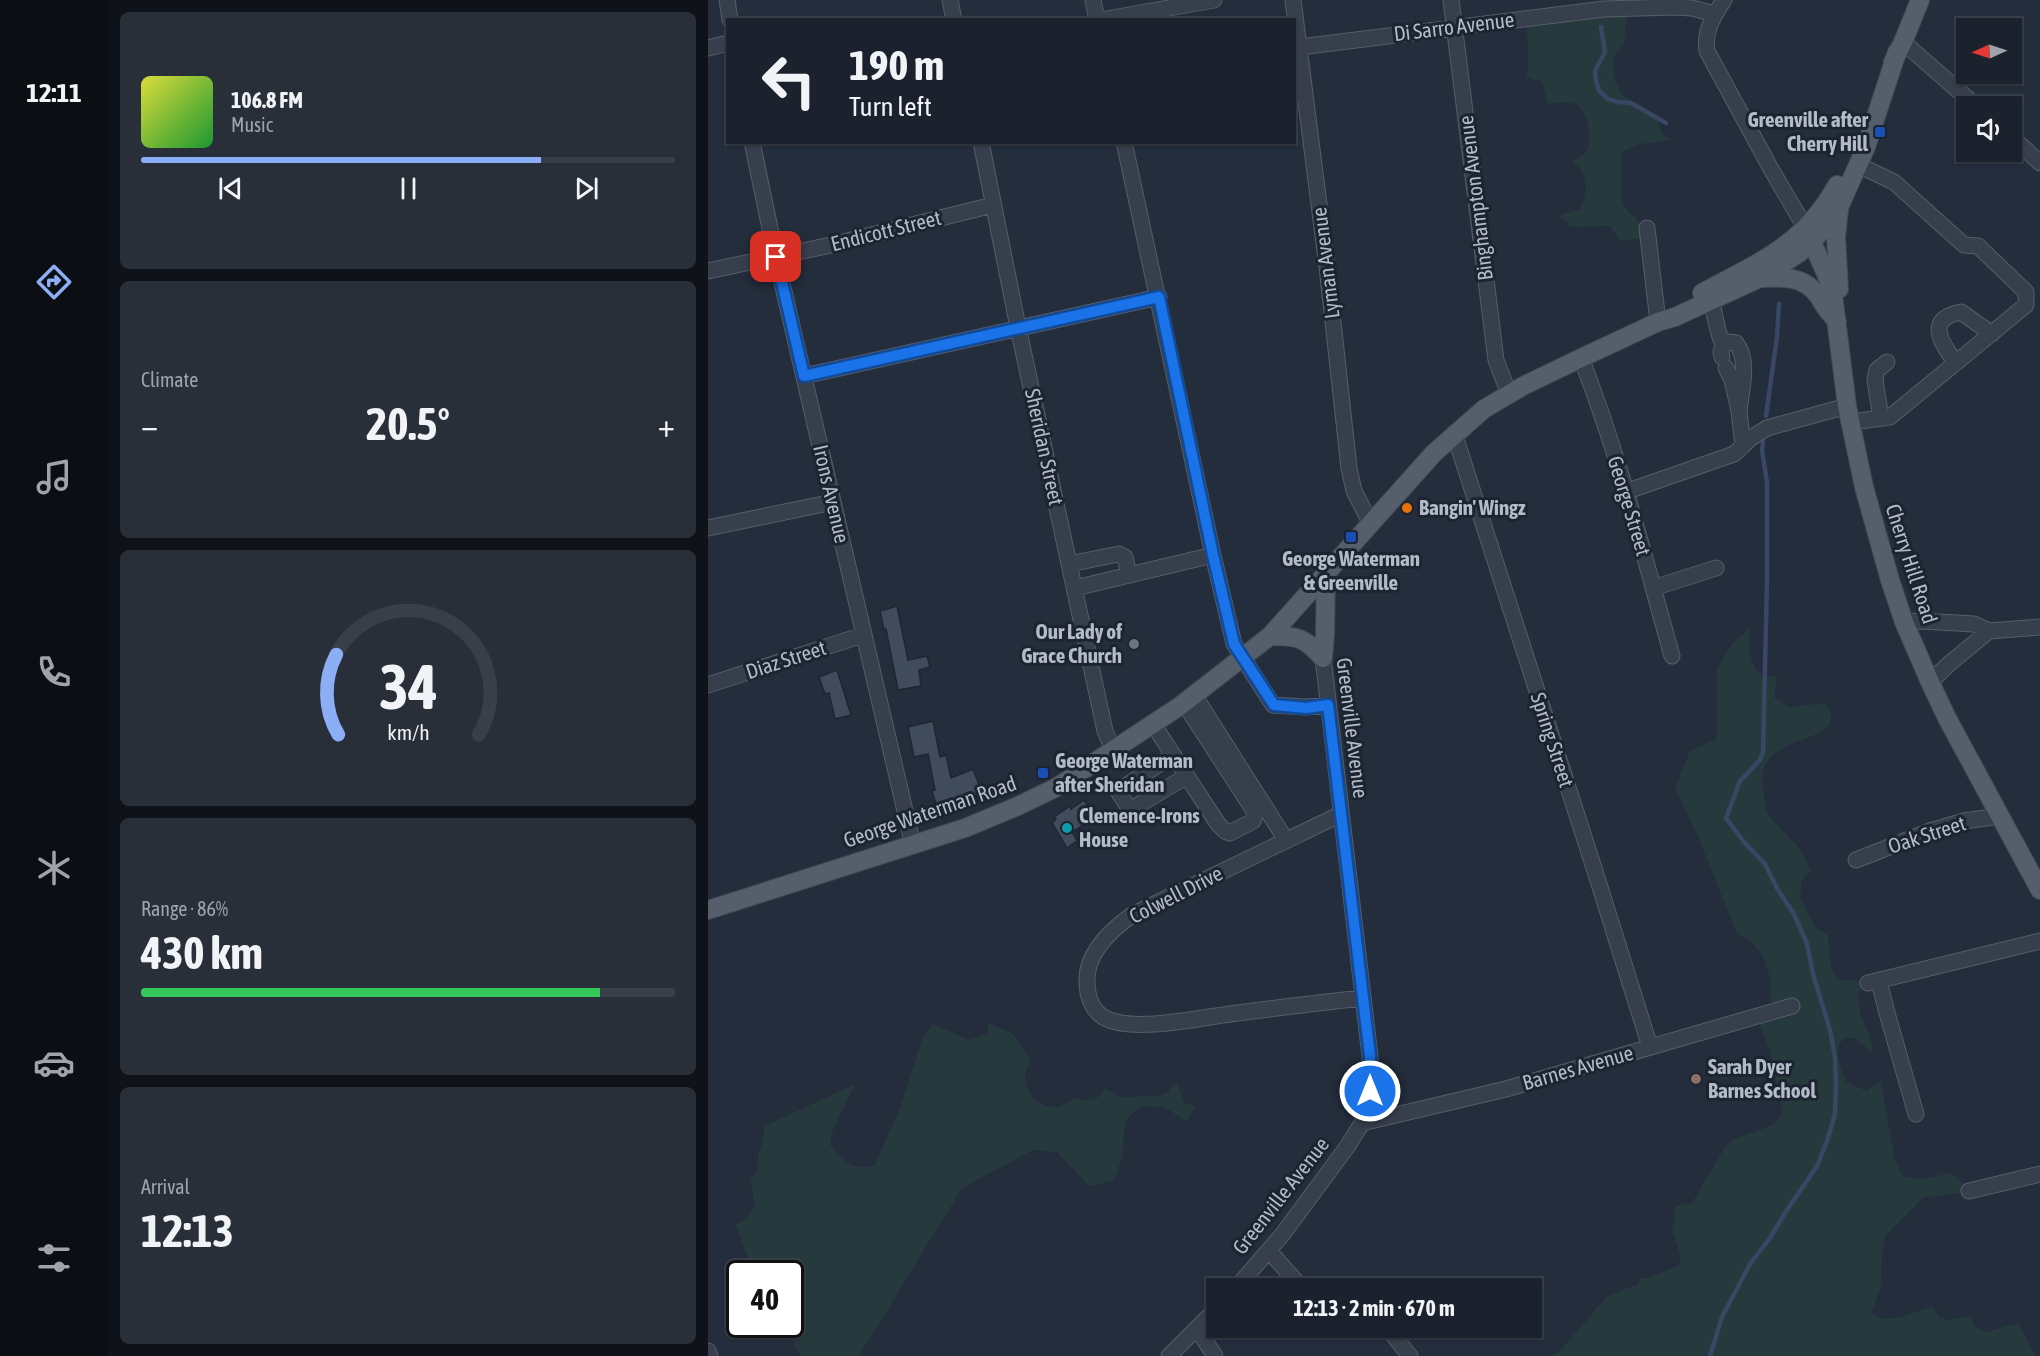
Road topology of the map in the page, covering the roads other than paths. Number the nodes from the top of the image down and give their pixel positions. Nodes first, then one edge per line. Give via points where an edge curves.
1 (727, 0) edge
2 (950, 0) edge
3 (1093, 0) edge
4 (1214, 0) edge
5 (1293, 0) edge
6 (1451, 0) edge
7 (1724, 0) edge
8 (1920, 0) edge
9 (1715, 14) junction
10 (730, 18) edge
11 (954, 18) edge
12 (1098, 18) edge
13 (1110, 18) edge
14 (1296, 18) edge
15 (1296, 20) edge
16 (1455, 28) junction
17 (726, 44) edge
18 (1300, 47) junction
19 (1900, 47) junction
20 (708, 48) edge
21 (1964, 96) edge
22 (752, 144) edge
23 (981, 144) edge
24 (1124, 144) edge
25 (2022, 146) edge
26 (2040, 163) edge
27 (1858, 165) junction
28 (1841, 202) junction
29 (993, 205) junction
30 (1647, 228) dead end
31 (1809, 236) junction
32 (776, 257) junction
33 (708, 271) edge
34 (1760, 278) junction
35 (1710, 295) junction
36 (1159, 297) junction
37 (1837, 321) junction
38 (1658, 322) junction
39 (1018, 327) junction
40 (1992, 334) junction
41 (1724, 356) junction
42 (1581, 358) junction
43 (1887, 362) dead end
44 (1956, 363) junction
45 (1843, 372) junction
46 (804, 376) junction
47 (1509, 394) junction
48 (1739, 411) junction
49 (1849, 414) junction
50 (1881, 418) junction
51 (1454, 433) junction
52 (1743, 446) junction
53 (1625, 492) junction
54 (833, 502) junction
55 (1370, 522) junction
56 (708, 528) edge
57 (1213, 555) junction
58 (1069, 564) junction
59 (1716, 568) dead end
60 (1129, 575) junction
61 (1326, 575) junction
62 (1075, 588) junction
63 (1653, 588) junction
64 (1291, 612) junction
65 (1905, 622) junction
66 (2040, 627) edge
67 (1989, 631) junction
68 (863, 635) junction
69 (1270, 636) junction
70 (1315, 640) joint
71 (1672, 656) dead end
72 (1242, 658) junction
73 (1323, 658) junction
74 (1930, 682) junction
75 (708, 685) edge
76 (1189, 699) junction
77 (1328, 705) junction
78 (1153, 724) junction
79 (1113, 750) junction
80 (1173, 754) junction
81 (1187, 776) junction
82 (1341, 814) junction
83 (2000, 816) junction
84 (1286, 840) junction
85 (913, 845) junction
86 (1856, 860) dead end
87 (2040, 891) edge
88 (708, 910) edge
89 (2040, 941) edge
90 (1362, 998) junction
91 (1792, 1005) dead end
92 (1650, 1047) junction
93 (1916, 1114) dead end
94 (1362, 1123) junction
95 (2040, 1174) edge
96 (1969, 1191) dead end
97 (1269, 1251) junction
98 (1245, 1278) edge
99 (1293, 1278) edge
100 (1206, 1320) edge
101 (1197, 1329) junction
102 (1395, 1338) edge
103 (708, 1351) edge
104 (710, 1356) edge
105 (1169, 1356) edge
106 (1215, 1356) edge
107 (1410, 1356) edge

1 - 10 street
2 - 11 street
3 - 12 street
4 - 13 street
5 - 14 street, Lyman Avenue
6 - 16 street, Binghampton Avenue
7 - 9 street
8 - 19 main road
9 - 16 street, Di Sarro Avenue via 1674,7 1604,9
9 - 31 street via 1707,33 1707,51
15 - 18 street, Lyman Avenue
16 - 18 street, Di Sarro Avenue
16 - 47 street, Binghampton Avenue via 1496,360
17 - 20 street
18 - 55 street, Lyman Avenue via 1349,468 1354,491
19 - 21 street
19 - 27 main road
19 - 31 main road via 1842,177
22 - 32 street, Irons Avenue
23 - 29 street, Sheridan Street
24 - 36 street
25 - 26 street
27 - 28 main road
27 - 40 street via 1894,182 1964,245 1978,246 2026,292 2026,305
28 - 31 main road via 1830,221
28 - 45 main road via 1836,237 1845,349
29 - 32 street, Endicott Street
29 - 39 street, Sheridan Street
30 - 38 street
31 - 34 main road via 1799,253
31 - 35 main road
31 - 37 main road, Cherry Hill Road via 1832,287
32 - 33 street, Endicott Street
32 - 46 street, Irons Avenue
34 - 35 main road
34 - 37 main road via 1783,277 1804,283
35 - 38 main road
35 - 41 street
36 - 39 street
36 - 57 street
37 - 45 main road, Cherry Hill Road
38 - 42 main road
39 - 46 street
39 - 58 street, Sheridan Street
40 - 44 street
40 - 44 street via 1961,312 1943,319 1939,331 1942,344
41 - 48 street
41 - 48 street via 1729,342 1740,348 1743,368
42 - 47 main road
42 - 53 street, George Street
43 - 50 street via 1876,370
44 - 50 street via 1890,417
45 - 49 main road, Cherry Hill Road
46 - 54 street, Irons Avenue
47 - 51 main road
48 - 52 street
49 - 50 street
49 - 52 street via 1767,428
49 - 65 main road, Cherry Hill Road via 1864,487
51 - 55 main road
51 - 92 street, Spring Street
52 - 53 street via 1734,454
53 - 63 street, George Street
54 - 56 street
54 - 68 street, Irons Avenue
55 - 61 main road
57 - 60 street
57 - 72 street via 1234,644
58 - 60 street via 1119,554 1125,557
58 - 62 street, Sheridan Street
59 - 63 street
60 - 62 street
61 - 64 main road
61 - 73 main road
62 - 79 street, Sheridan Street via 1105,731
63 - 71 street, George Street
64 - 69 main road, George Waterman Road
64 - 70 main road, Greenville Avenue
65 - 67 street via 1974,624
65 - 74 main road, Cherry Hill Road
66 - 67 street
67 - 74 street
68 - 75 street, Diaz Street
68 - 85 street, Irons Avenue
69 - 72 main road, George Waterman Road
69 - 73 main road via 1299,638
70 - 73 street, Greenville Avenue
72 - 76 main road, George Waterman Road
72 - 77 street via 1274,705
73 - 77 street, Greenville Avenue
74 - 83 main road, Cherry Hill Road
76 - 78 main road, George Waterman Road
76 - 81 street via 1252,808 1253,820 1230,833 1225,831
76 - 84 street
77 - 82 street, Greenville Avenue
78 - 79 main road, George Waterman Road
78 - 80 street
79 - 85 main road, George Waterman Road via 1024,804
80 - 81 street
80 - 81 street via 1118,791 1130,810
82 - 84 street, Colwell Drive
82 - 90 street, Greenville Avenue
83 - 86 street, Oak Street via 1930,831
83 - 87 main road, Cherry Hill Road
84 - 90 street, Colwell Drive via 1120,924 1100,944 1088,970 1092,1005 1105,1018 1135,1024
85 - 88 main road, George Waterman Road
89 - 93 street via 1874,982
90 - 94 street, Greenville Avenue via 1370,1056 1370,1091
91 - 92 street, Barnes Avenue
92 - 94 street, Barnes Avenue via 1506,1089
94 - 97 street, Greenville Avenue
95 - 96 street
97 - 98 street, Greenville Avenue
97 - 99 street
100 - 101 street
101 - 105 street
101 - 106 street
102 - 107 street
103 - 104 street

